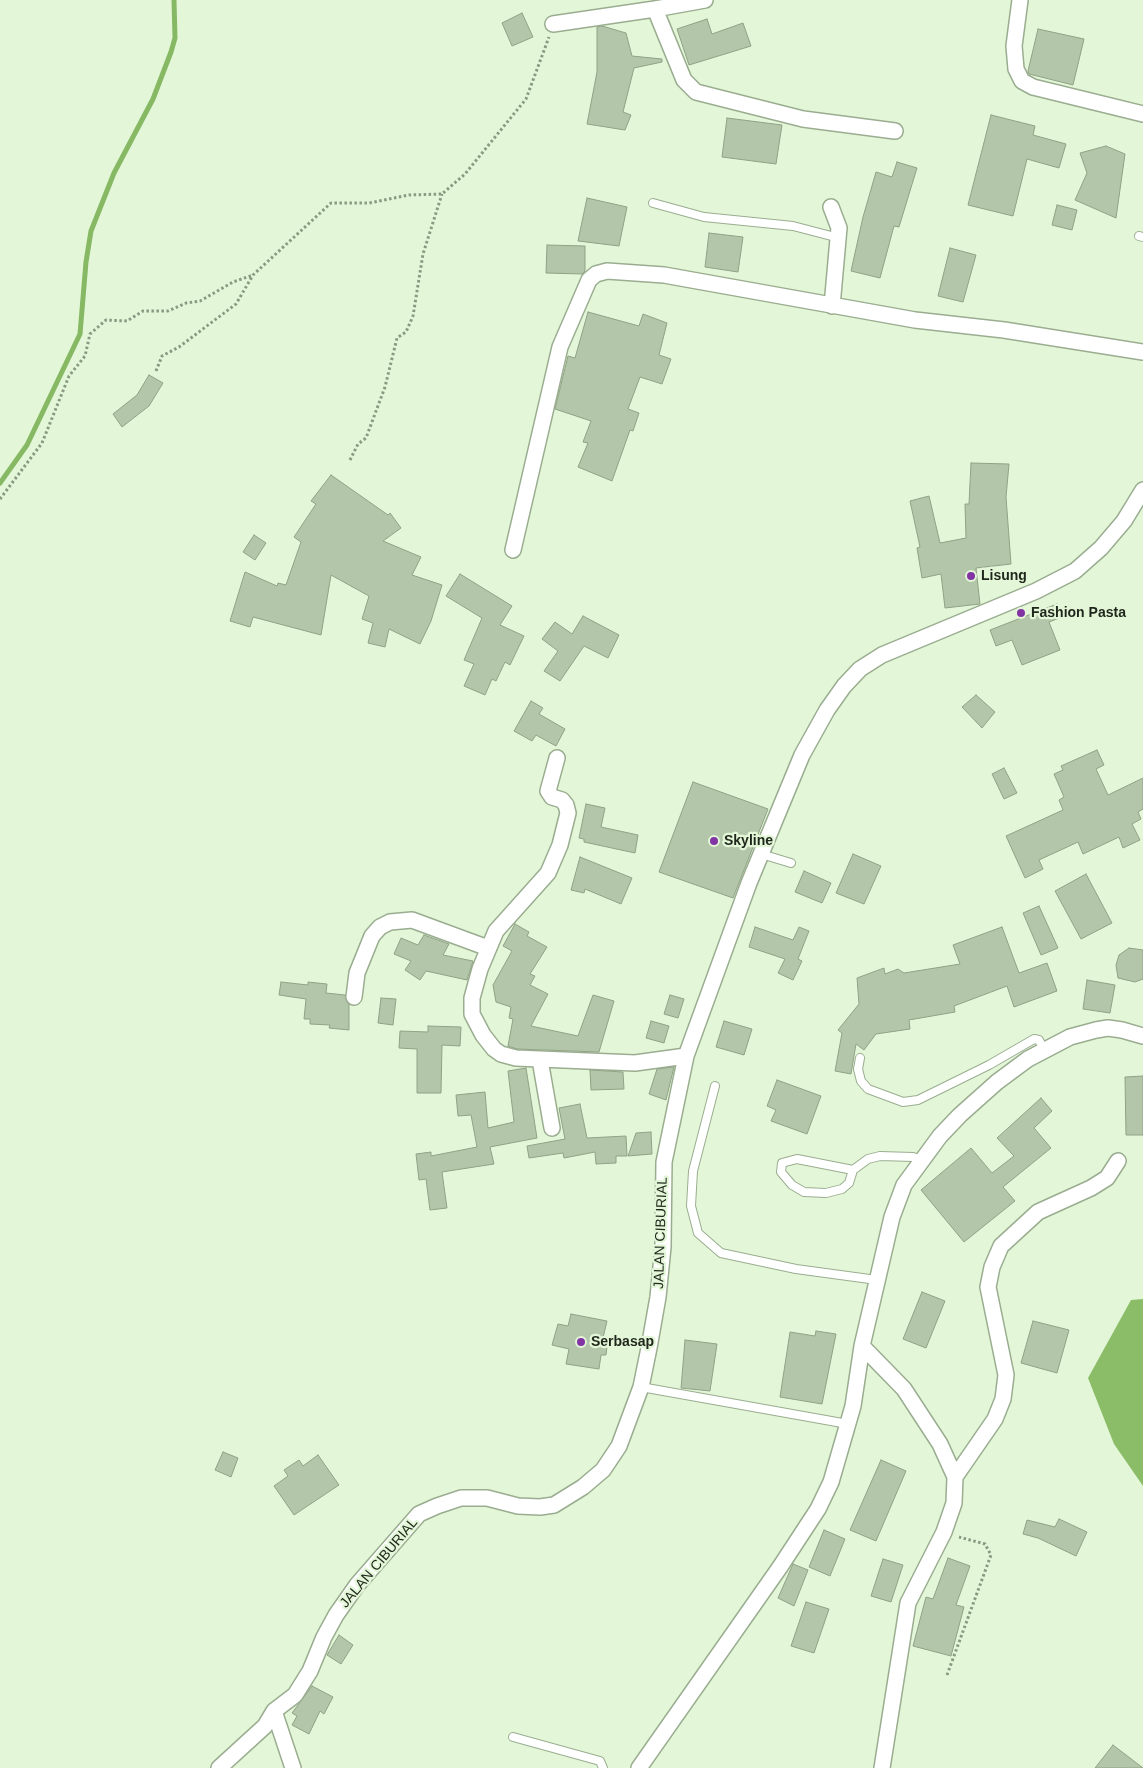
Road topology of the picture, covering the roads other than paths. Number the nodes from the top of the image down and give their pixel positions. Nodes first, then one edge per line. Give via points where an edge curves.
1 (705, 0) edge
2 (1020, 0) edge
3 (645, 7) edge
4 (553, 24) road end
5 (1143, 114) edge
6 (896, 131) dead end
7 (653, 203) dead end
8 (831, 207) dead end
9 (839, 238) junction
10 (832, 306) junction
11 (1143, 352) edge
12 (1143, 490) edge
13 (513, 550) dead end
14 (557, 758) dead end
15 (761, 854) junction
16 (791, 863) dead end
17 (488, 948) junction
18 (354, 997) dead end
19 (1143, 1036) edge
20 (1044, 1050) junction
21 (686, 1056) junction
22 (860, 1058) dead end
23 (540, 1060) junction
24 (715, 1086) dead end
25 (552, 1128) dead end
26 (922, 1160) junction
27 (1118, 1161) dead end
28 (853, 1170) junction
29 (877, 1280) junction
30 (862, 1346) junction
31 (641, 1387) junction
32 (848, 1424) junction
33 (956, 1477) junction
34 (274, 1711) junction
35 (512, 1737) dead end
36 (219, 1768) edge
37 (293, 1768) edge
38 (602, 1768) edge
39 (639, 1768) edge
40 (882, 1768) edge

1 - 3 street
2 - 5 street via 1014,46 1016,69 1022,81 1033,87
3 - 4 street
3 - 6 street via 684,80 696,92 803,119
7 - 9 lane via 704,217 794,226
8 - 9 street via 837,218
9 - 10 street
10 - 11 street
10 - 13 street via 664,275 596,274 589,280 560,347
12 - 15 street, JALAN CIBURIAL via 1124,521 1101,548 1074,571 1036,591 882,655 860,669 827,710 802,755
14 - 17 street via 548,791 552,797 562,800 568,813 560,845 548,873 496,931
15 - 16 lane
15 - 21 street, JALAN CIBURIAL
17 - 18 street via 412,920 390,922 372,936 357,973
17 - 23 street via 472,998 472,1014 477,1025 501,1054
19 - 20 street via 1108,1028 1070,1037
20 - 22 lane via 1039,1040 1034,1039 918,1100 903,1102 868,1089 861,1081
20 - 26 street via 997,1082 960,1115
21 - 23 street via 635,1063
21 - 31 street, JALAN CIBURIAL via 664,1162 659,1288
23 - 25 street
24 - 29 lane via 693,1171 691,1206 698,1232 721,1253 796,1269
26 - 28 lane via 880,1156 868,1159
26 - 29 street via 896,1202
27 - 33 street via 1107,1178 1038,1212 1001,1246 992,1266 988,1287 1006,1376 1004,1399 995,1419
28 - 28 lane via 797,1159 782,1163 781,1172 792,1185 804,1192 826,1193 842,1189 849,1183
29 - 30 street
30 - 32 street
30 - 33 street via 904,1389 940,1444
31 - 32 lane
31 - 34 street, JALAN CIBURIAL via 619,1446 603,1470 569,1497 554,1505 540,1507 518,1506 487,1498 462,1498 419,1514 357,1585 336,1615 296,1695
32 - 39 street via 818,1509 735,1634
33 - 40 street via 954,1503 944,1532 908,1603
34 - 36 street, JALAN CIBURIAL via 265,1726
34 - 37 street
35 - 38 lane via 600,1761

